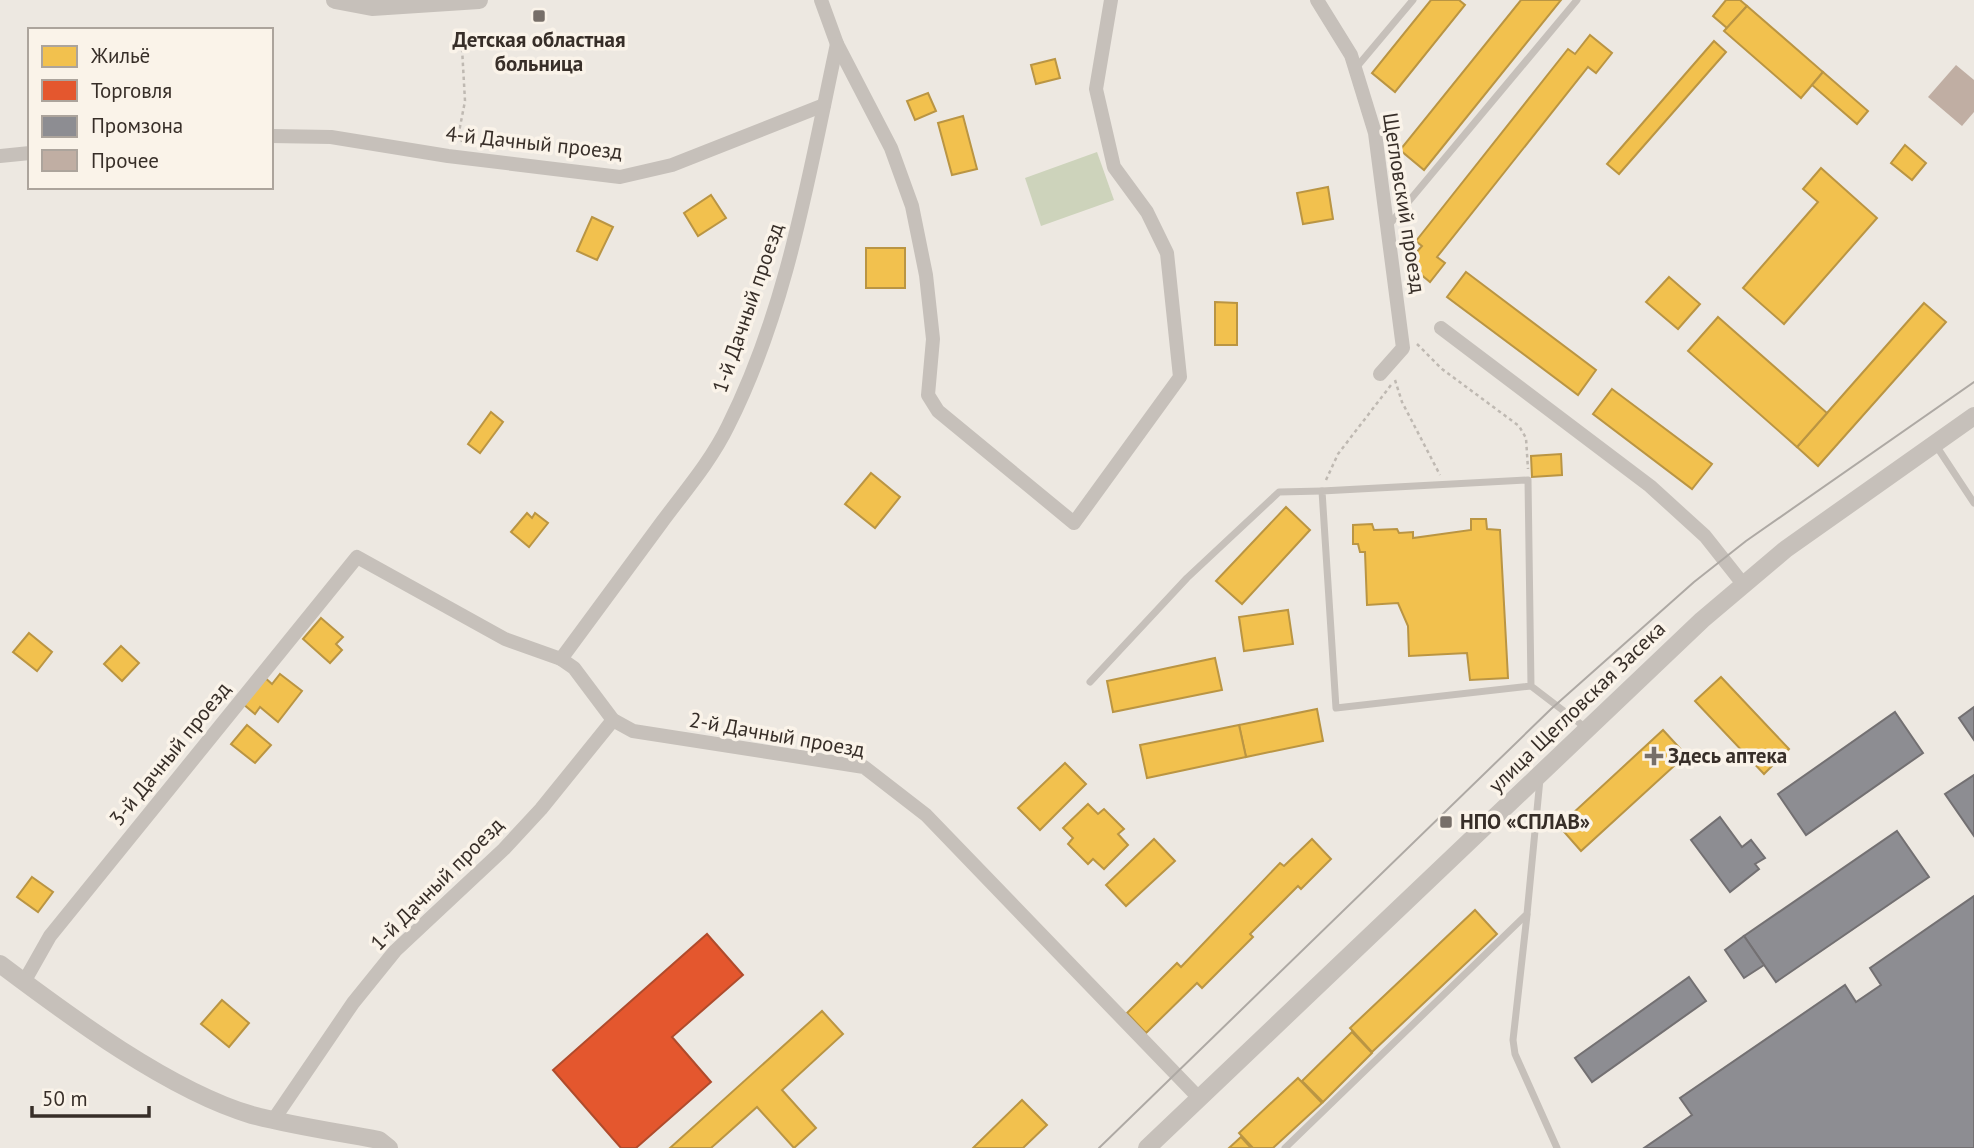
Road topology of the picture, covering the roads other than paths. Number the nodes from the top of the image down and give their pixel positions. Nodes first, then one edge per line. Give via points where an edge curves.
1 (335, 0) edge
2 (479, 0) edge
3 (821, 0) edge
4 (1111, 0) edge
5 (1318, 0) edge
6 (1413, 0) edge
7 (1577, 0) edge
8 (837, 44) junction
9 (1355, 69) junction
10 (824, 105) junction
11 (273, 136) edge
12 (28, 153) edge
13 (0, 156) edge
14 (1389, 225) junction
15 (1441, 328) dead end
16 (1380, 374) dead end
17 (1974, 416) edge
18 (1935, 443) junction
19 (1322, 491) junction
20 (1974, 503) edge
21 (1743, 584) junction
22 (561, 659) junction
23 (1090, 682) dead end
24 (1531, 686) junction
25 (613, 720) junction
26 (1587, 729) junction
27 (1541, 772) junction
28 (1527, 914) junction
29 (0, 964) edge
30 (24, 982) junction
31 (1198, 1097) junction
32 (274, 1119) junction
33 (390, 1148) edge
34 (1147, 1148) edge
35 (1285, 1148) edge
36 (1557, 1148) edge

1 - 2 street via 372,7
3 - 8 street
4 - 8 street via 1096,89 1114,167 1147,212 1167,253 1180,377 1074,523 938,411 928,395 933,339 912,206 891,148
5 - 9 street, Щегловский проезд
6 - 9 lane
7 - 14 lane
8 - 10 street, 1-й Дачный проезд
9 - 14 street, Щегловский проезд via 1375,132
10 - 11 street, 4-й Дачный проезд via 672,165 620,177 331,137
10 - 22 street, 1-й Дачный проезд via 779,293 728,428
12 - 13 street
14 - 16 street, Щегловский проезд via 1403,348
15 - 21 street via 1650,486 1705,536
17 - 18 street, улица Щегловская Засека
18 - 20 lane
18 - 21 street, улица Щегловская Засека
19 - 23 lane via 1279,492 1187,578
19 - 24 lane via 1528,480
19 - 24 lane via 1336,708
21 - 26 street, улица Щегловская Засека
22 - 25 street via 574,668
22 - 30 street, 3-й Дачный проезд via 505,639 357,557 50,936
24 - 26 lane
25 - 31 street, 2-й Дачный проезд via 633,731 864,767 926,816
25 - 32 street, 1-й Дачный проезд via 504,849 396,951 353,1003
26 - 27 street, улица Щегловская Засека
27 - 28 lane
27 - 31 street, улица Щегловская Засека
28 - 35 lane
28 - 36 lane via 1513,1040
29 - 30 street
30 - 32 street via 177,1083 251,1115
31 - 34 street, улица Щегловская Засека
32 - 33 street via 379,1140

